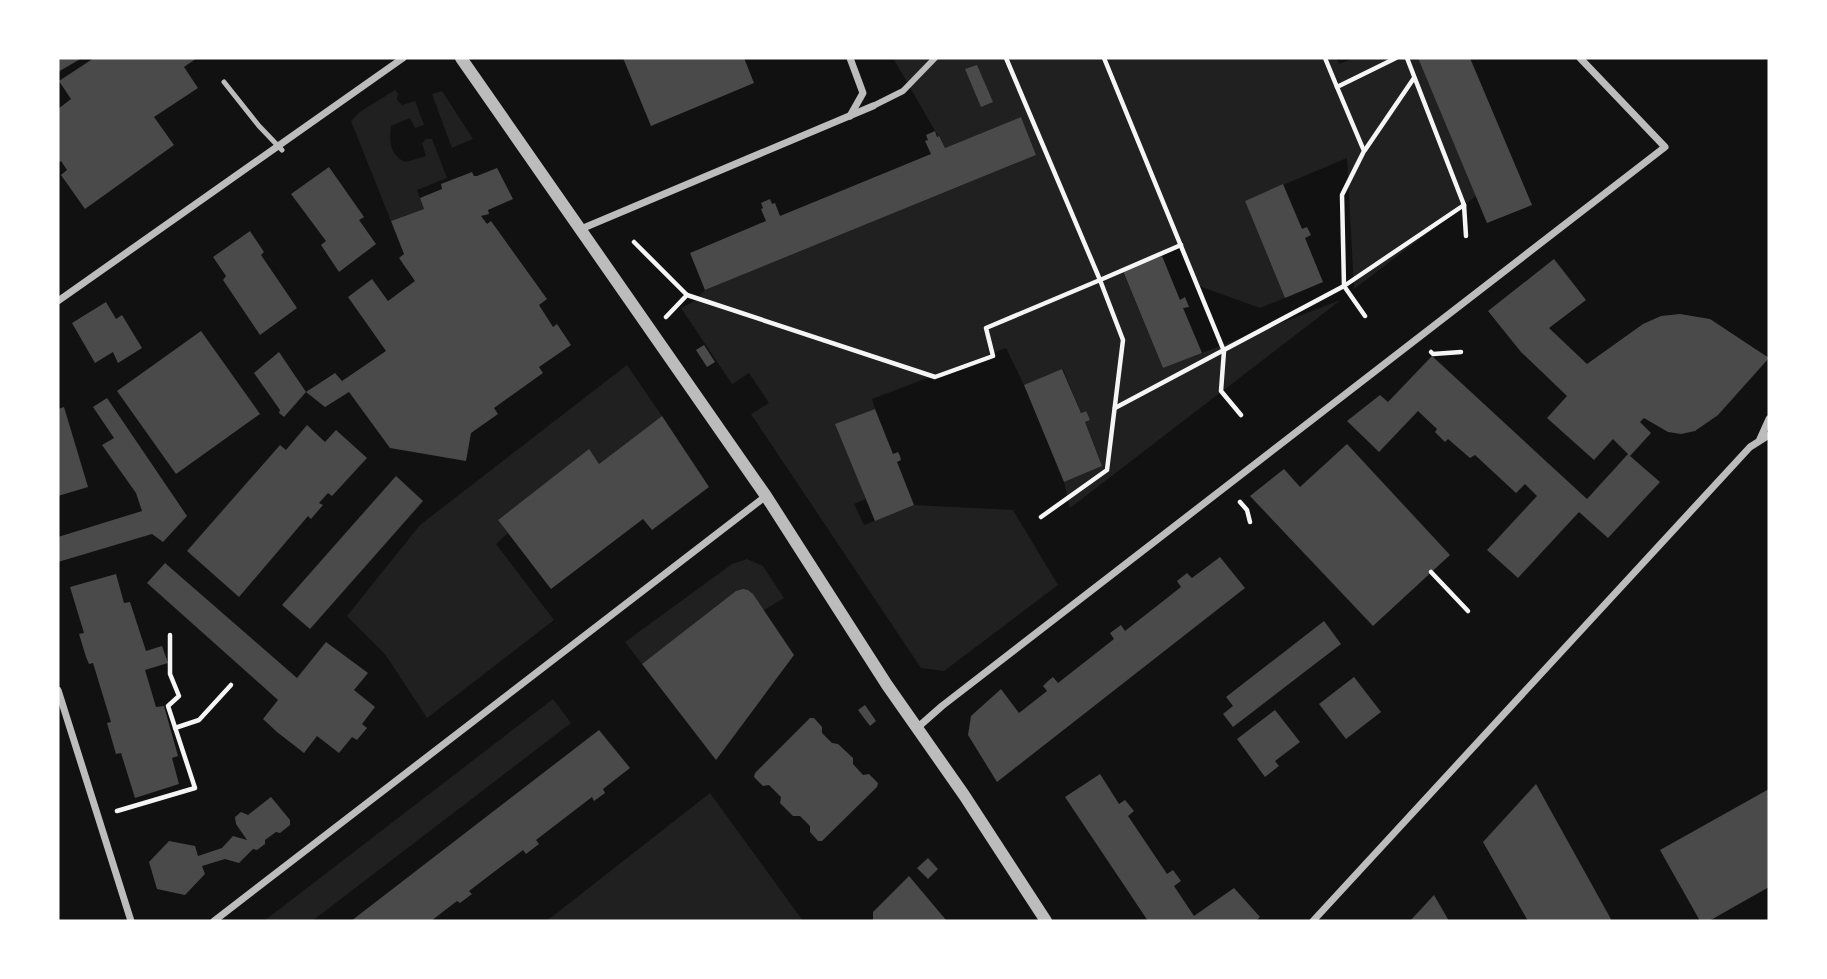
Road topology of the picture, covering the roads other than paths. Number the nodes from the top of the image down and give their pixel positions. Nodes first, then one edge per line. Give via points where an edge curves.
1 (403, 58) edge
2 (461, 58) edge
3 (850, 58) edge
4 (935, 58) edge
5 (1580, 58) edge
6 (224, 82) dead end
7 (873, 106) joint
8 (850, 116) junction
9 (280, 148) junction
10 (581, 229) junction
11 (58, 301) edge
12 (1769, 419) edge
13 (1769, 435) edge
14 (1759, 439) junction
15 (766, 496) junction
16 (58, 690) edge
17 (917, 728) junction
18 (131, 921) edge
19 (214, 921) edge
20 (1046, 921) edge
21 (1313, 921) edge

1 - 9 street
2 - 10 street
3 - 8 street via 863,93
4 - 7 street via 903,91
5 - 17 street via 1665,147
6 - 9 lane
7 - 8 street
8 - 10 street
9 - 11 street
10 - 15 street
12 - 14 street
13 - 14 street
14 - 21 street
15 - 17 street
15 - 19 street
16 - 18 street
17 - 20 street

